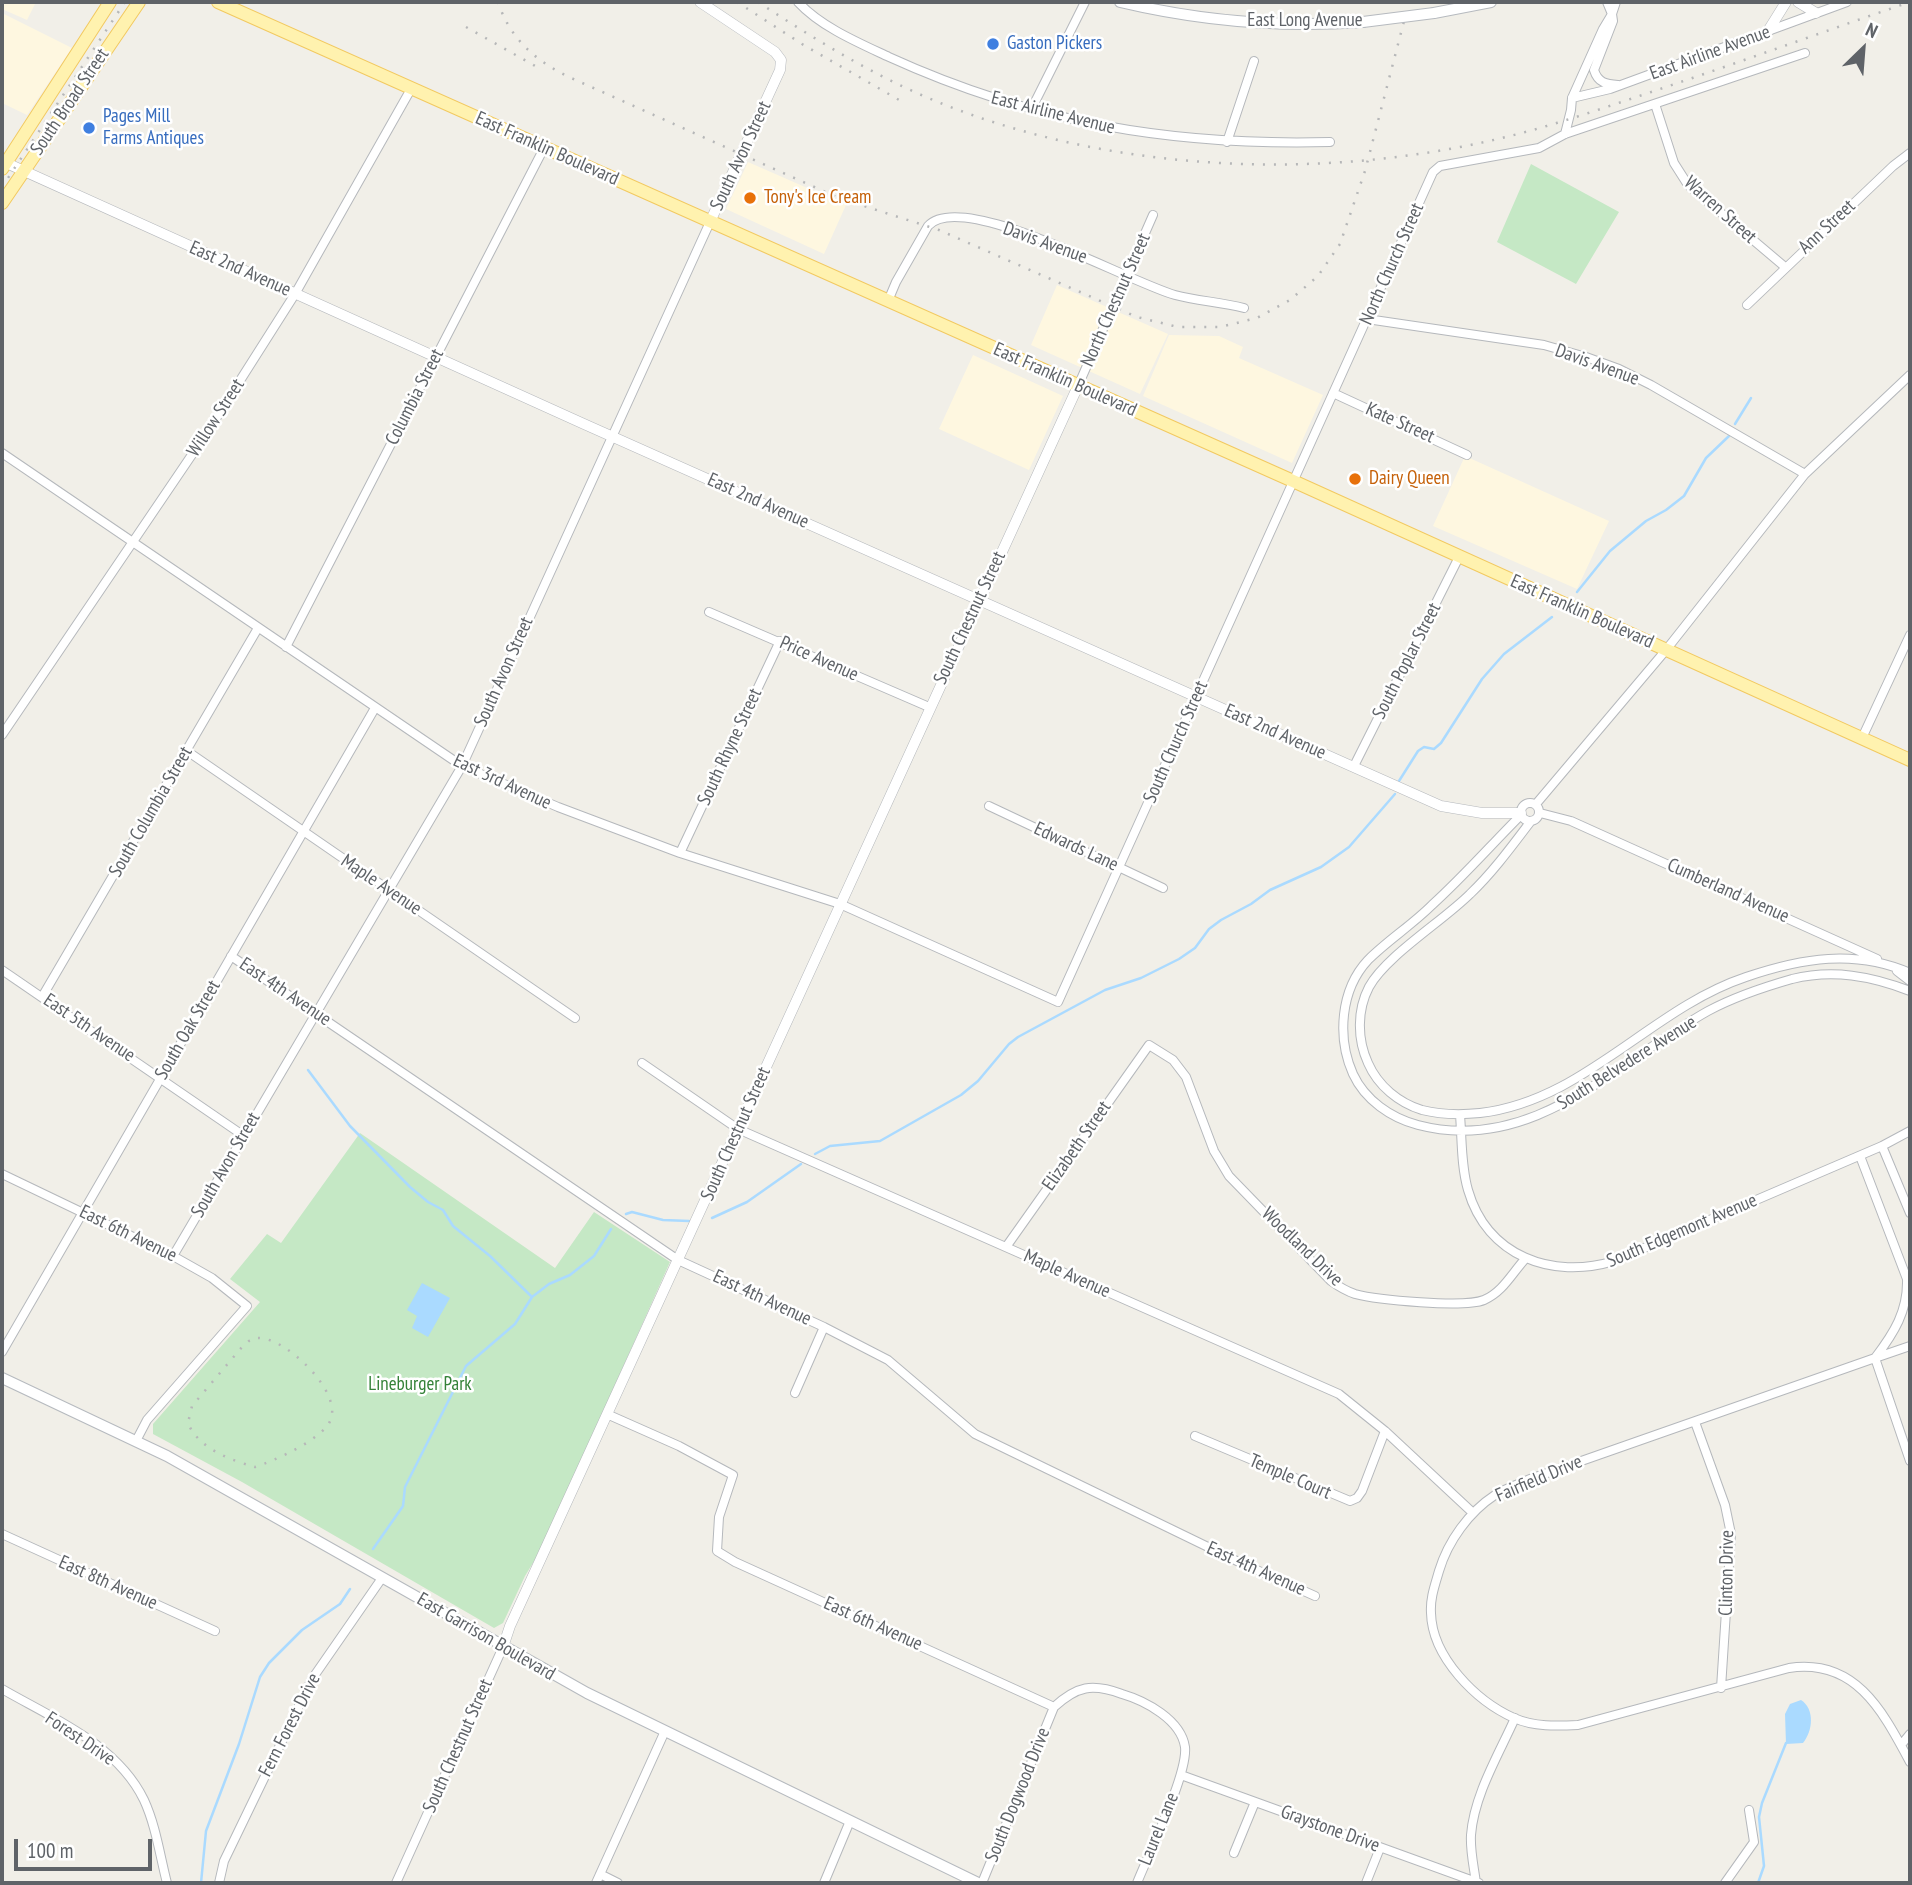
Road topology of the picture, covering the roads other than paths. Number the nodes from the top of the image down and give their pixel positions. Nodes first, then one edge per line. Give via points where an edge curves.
1 (110, 2) edge
2 (139, 2) edge
3 (218, 2) edge
4 (700, 2) edge
5 (799, 2) edge
6 (1084, 2) edge
7 (1120, 2) edge
8 (1490, 2) edge
9 (1607, 2) edge
10 (1616, 2) edge
11 (1786, 2) edge
12 (1798, 2) edge
13 (1847, 2) edge
14 (1816, 13) junction
15 (1612, 14) junction
16 (1768, 32) junction
17 (1805, 53) dead end
18 (1254, 61) dead end
19 (1620, 86) junction
20 (411, 89) junction
21 (1572, 98) junction
22 (1655, 104) junction
23 (1031, 110) junction
24 (1565, 134) junction
25 (1227, 142) junction
26 (1330, 142) dead end
27 (544, 148) junction
28 (1910, 153) edge
29 (3, 164) edge
30 (23, 170) junction
31 (2, 203) edge
32 (1153, 215) dead end
33 (710, 222) junction
34 (1785, 267) junction
35 (1128, 275) junction
36 (295, 294) junction
37 (888, 301) junction
38 (1747, 305) dead end
39 (1244, 308) dead end
40 (1367, 319) junction
41 (436, 357) junction
42 (1910, 375) edge
43 (1078, 386) junction
44 (1333, 393) junction
45 (611, 436) junction
46 (2, 453) edge
47 (1467, 455) dead end
48 (1805, 474) junction
49 (1293, 481) junction
50 (133, 543) junction
51 (1460, 557) junction
52 (979, 600) junction
53 (709, 612) dead end
54 (258, 628) junction
55 (1910, 635) edge
56 (780, 641) junction
57 (286, 647) junction
58 (1666, 650) junction
59 (1197, 697) junction
60 (929, 707) junction
61 (375, 708) junction
62 (3, 731) edge
63 (1862, 738) junction
64 (187, 751) junction
65 (1910, 760) edge
66 (462, 766) junction
67 (1354, 766) junction
68 (989, 806) dead end
69 (1538, 809) junction
70 (1521, 814) junction
71 (1531, 821) junction
72 (304, 832) junction
73 (680, 853) junction
74 (1119, 868) junction
75 (1163, 888) dead end
76 (388, 890) junction
77 (839, 904) junction
78 (231, 956) junction
79 (1887, 963) junction
80 (2, 970) edge
81 (1910, 973) edge
82 (1910, 981) edge
83 (1910, 991) edge
84 (42, 997) junction
85 (1058, 1002) joint
86 (315, 1013) junction
87 (575, 1018) dead end
88 (1149, 1045) joint
89 (642, 1063) dead end
90 (161, 1077) junction
91 (1460, 1115) junction
92 (738, 1129) junction
93 (1461, 1130) junction
94 (1910, 1131) edge
95 (244, 1136) junction
96 (1882, 1146) junction
97 (1860, 1156) junction
98 (2, 1174) edge
99 (82, 1212) junction
100 (1910, 1213) edge
101 (1006, 1247) junction
102 (173, 1256) junction
103 (1526, 1258) junction
104 (678, 1260) junction
105 (824, 1327) junction
106 (1910, 1346) edge
107 (2, 1352) edge
108 (1875, 1358) junction
109 (2, 1378) edge
110 (795, 1393) dead end
111 (609, 1415) junction
112 (1695, 1422) junction
113 (1385, 1431) junction
114 (1195, 1436) dead end
115 (136, 1441) junction
116 (1910, 1461) edge
117 (1473, 1513) junction
118 (2, 1534) edge
119 (383, 1578) junction
120 (1315, 1596) dead end
121 (215, 1631) dead end
122 (503, 1647) junction
123 (1721, 1688) junction
124 (2, 1689) edge
125 (1054, 1707) junction
126 (1515, 1718) junction
127 (665, 1731) junction
128 (1910, 1734) edge
129 (1901, 1745) junction
130 (1910, 1762) edge
131 (1181, 1775) junction
132 (1255, 1802) junction
133 (1749, 1810) dead end
134 (850, 1821) junction
135 (1380, 1848) junction
136 (1234, 1853) dead end
137 (598, 1879) edge
138 (167, 1883) edge
139 (219, 1883) edge
140 (396, 1883) edge
141 (618, 1883) edge
142 (824, 1883) edge
143 (980, 1883) edge
144 (1137, 1883) edge
145 (1366, 1883) edge
146 (1477, 1883) edge
147 (1725, 1883) edge

1 - 29 main road, South Broad Street
2 - 30 main road, South Broad Street
3 - 20 main road, East Franklin Boulevard
4 - 33 street, South Avon Street via 781,60
5 - 23 street, East Airline Avenue via 861,44 932,76
6 - 23 street
7 - 8 main road, East Long Avenue, bridge via 1202,18 1303,25 1363,22
9 - 15 street
10 - 15 street
11 - 16 street
12 - 14 street
13 - 14 street, East Airline Avenue
14 - 16 street, East Airline Avenue
15 - 19 street via 1594,70 1603,83
15 - 21 street
16 - 19 street, East Airline Avenue
17 - 22 street, East Airline Avenue
18 - 25 street
19 - 21 street, East Airline Avenue
20 - 27 main road, East Franklin Boulevard
20 - 36 street, Willow Street
21 - 24 street
22 - 24 street, East Airline Avenue
22 - 34 street, Warren Street via 1674,163 1688,185
23 - 25 street, East Airline Avenue via 1133,132
24 - 40 street, North Church Street via 1539,148 1440,166 1433,172
25 - 26 street, East Airline Avenue
27 - 33 main road, East Franklin Boulevard
27 - 41 street, Columbia Street
28 - 34 street, Ann Street
29 - 30 street, East 2nd Avenue
30 - 31 main road, South Broad Street
30 - 36 street, East 2nd Avenue
32 - 35 street, North Chestnut Street
33 - 37 main road, East Franklin Boulevard
33 - 45 street, South Avon Street
34 - 38 street, Ann Street
35 - 37 street, Davis Avenue via 1059,246 989,223 950,216 928,226
35 - 39 street, Davis Avenue via 1174,295
35 - 43 street, North Chestnut Street
36 - 41 street, East 2nd Avenue
36 - 50 street, Willow Street
37 - 43 main road, East Franklin Boulevard
40 - 44 street, North Church Street
40 - 48 street, Davis Avenue via 1544,345 1586,357 1651,385
41 - 45 street, East 2nd Avenue
41 - 57 street, Columbia Street
42 - 48 street
43 - 49 main road, East Franklin Boulevard
43 - 52 street, South Chestnut Street
44 - 47 street, Kate Street
44 - 49 street, North Church Street
45 - 52 street, East 2nd Avenue
45 - 66 street, South Avon Street
46 - 50 street, East 3rd Avenue
48 - 58 street
49 - 51 main road, East Franklin Boulevard
49 - 59 street, South Church Street
50 - 54 street, East 3rd Avenue
50 - 62 street, Willow Street
51 - 58 main road, East Franklin Boulevard
51 - 67 street, South Poplar Street
52 - 59 street, East 2nd Avenue
52 - 60 street, South Chestnut Street
53 - 56 street, Price Avenue
54 - 57 street, East 3rd Avenue
54 - 64 street, South Columbia Street
55 - 63 street
56 - 60 street, Price Avenue
56 - 73 street, South Rhyne Street
57 - 61 street, East 3rd Avenue
58 - 63 main road, East Franklin Boulevard
58 - 69 street
59 - 67 street, East 2nd Avenue
59 - 74 street, South Church Street
60 - 77 street, South Chestnut Street
61 - 66 street, East 3rd Avenue
61 - 72 street, South Oak Street
63 - 65 main road, East Franklin Boulevard
64 - 72 street, Maple Avenue
64 - 84 street, South Columbia Street
66 - 73 street, East 3rd Avenue
66 - 76 street, South Avon Street
67 - 70 street, East 2nd Avenue via 1441,806
68 - 74 street, Edwards Lane
69 - 70 street via 1530,802
69 - 71 street via 1538,817
69 - 79 street, Cumberland Avenue
70 - 71 street
70 - 93 street, South Belvedere Avenue via 1433,905 1366,962 1344,1011 1348,1060 1369,1096 1409,1123
71 - 91 street, South Belvedere Avenue via 1472,893 1378,974 1361,1010 1366,1059 1388,1092 1418,1109
72 - 76 street, Maple Avenue
72 - 78 street, South Oak Street
73 - 77 street, East 3rd Avenue
74 - 75 street, Edwards Lane
74 - 85 street, South Church Street
76 - 86 street, South Avon Street
76 - 87 street, Maple Avenue
77 - 85 street, East 3rd Avenue
77 - 92 street, South Chestnut Street
78 - 86 street, East 4th Avenue
78 - 90 street, South Oak Street
79 - 81 street, South Belvedere Avenue
79 - 82 street, Cumberland Avenue
79 - 91 street, South Belvedere Avenue via 1829,958 1743,978 1690,1002 1568,1084 1514,1107
80 - 84 street, East 5th Avenue
83 - 93 street, South Belvedere Avenue via 1849,974 1819,974 1776,984 1708,1011 1560,1107 1505,1125
84 - 90 street, East 5th Avenue
86 - 95 street, South Avon Street
86 - 104 street, East 4th Avenue
88 - 101 street, Elizabeth Street
88 - 103 street, Woodland Drive via 1174,1060 1186,1077 1214,1151 1229,1176 1342,1289 1371,1297 1477,1302 1496,1293
89 - 92 street, Maple Avenue
90 - 95 street, East 5th Avenue
90 - 99 street, South Oak Street
91 - 93 street, South Edgemont Avenue
92 - 101 street, Maple Avenue
92 - 104 street, South Chestnut Street
93 - 103 street, South Edgemont Avenue via 1466,1183 1475,1207 1490,1232
94 - 96 street, South Edgemont Avenue
95 - 102 street, South Avon Street
96 - 97 street, South Edgemont Avenue
96 - 100 street
97 - 103 street, South Edgemont Avenue via 1614,1261 1560,1268
97 - 108 street via 1907,1279 1908,1293 1899,1322
98 - 99 street, East 6th Avenue
99 - 102 street, East 6th Avenue
99 - 107 street, South Oak Street
101 - 113 street, Maple Avenue via 1339,1394
102 - 115 street, East 6th Avenue via 212,1278 247,1306 147,1420
104 - 105 street, East 4th Avenue
104 - 111 street, South Chestnut Street
105 - 110 street
105 - 120 street, East 4th Avenue via 898,1366 975,1434
106 - 108 street, Fairfield Drive
108 - 112 street, Fairfield Drive
108 - 116 street
109 - 115 main road, East Garrison Boulevard
111 - 122 street, South Chestnut Street
111 - 125 street, East 6th Avenue via 733,1475 719,1517 717,1551
112 - 117 street, Fairfield Drive via 1530,1479 1497,1493
112 - 123 street, Clinton Drive via 1731,1534
113 - 114 street, Temple Court via 1362,1491 1350,1501
113 - 117 street, Maple Avenue
115 - 119 main road, East Garrison Boulevard via 237,1493
117 - 126 street, Fairfield Drive via 1442,1559 1430,1616 1439,1644 1463,1681 1485,1701
118 - 121 street, East 8th Avenue
119 - 122 main road, East Garrison Boulevard
119 - 139 street, Fern Forest Drive via 304,1693 224,1861
122 - 127 main road, East Garrison Boulevard
122 - 140 street, South Chestnut Street
123 - 126 street, Fairfield Drive via 1578,1725 1544,1725
123 - 129 street, Fairfield Drive via 1789,1668 1827,1669 1857,1683
124 - 138 street, Forest Drive via 84,1737 125,1771 148,1810
125 - 131 street via 1077,1689 1092,1687 1148,1705 1181,1734 1185,1748
125 - 143 street, South Dogwood Drive
126 - 146 street via 1473,1822 1471,1854
127 - 134 main road, East Garrison Boulevard
127 - 137 street
128 - 129 street
129 - 130 street, Fairfield Drive
131 - 132 street, Graystone Drive
131 - 144 street, Laurel Lane
132 - 135 street, Graystone Drive
132 - 136 street
133 - 147 street via 1754,1842
134 - 142 street
134 - 143 main road, East Garrison Boulevard
135 - 145 street
135 - 146 street, Graystone Drive
137 - 141 street

